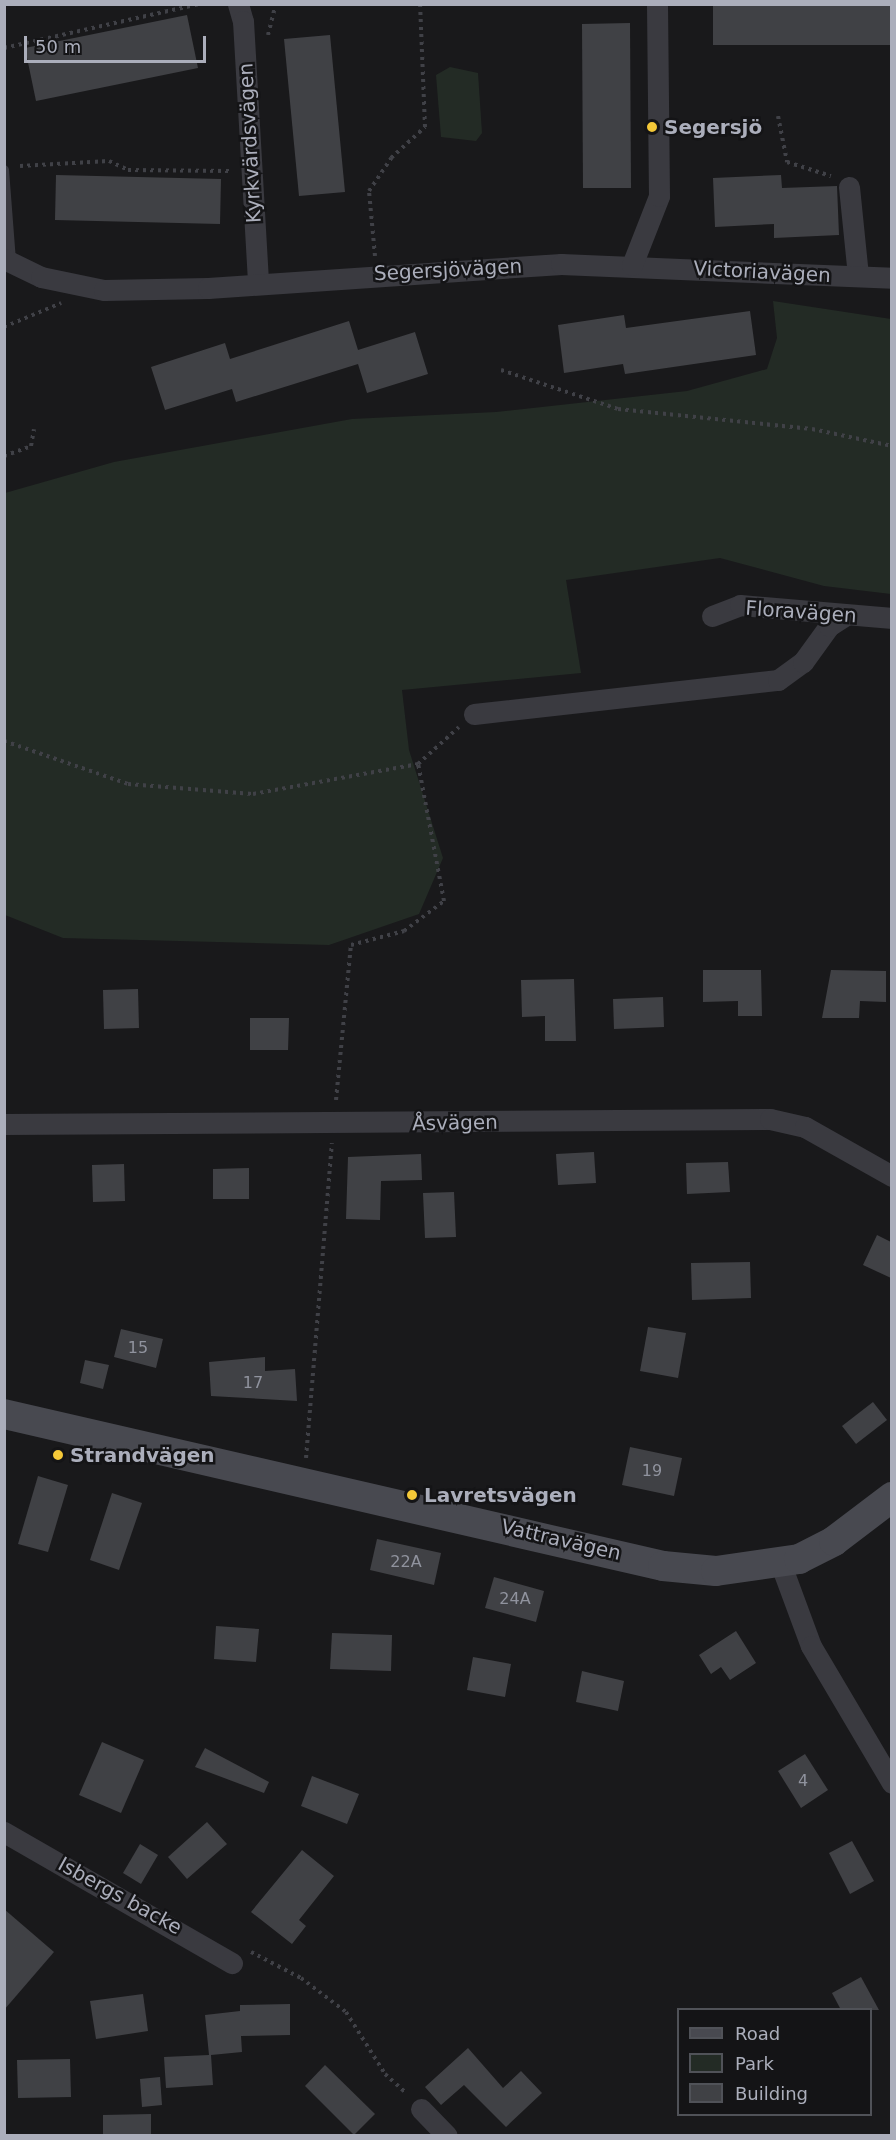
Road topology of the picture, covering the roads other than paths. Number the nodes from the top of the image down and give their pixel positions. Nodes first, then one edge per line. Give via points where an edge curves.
1 (238, 4) edge
2 (657, 4) edge
3 (4, 170) edge
4 (849, 188) road end
5 (8, 261) edge
6 (632, 265) junction
7 (858, 276) junction
8 (891, 278) edge
9 (258, 282) junction
10 (846, 615) junction
11 (712, 616) dead end
12 (891, 618) edge
13 (474, 714) road end
14 (4, 1124) edge
15 (891, 1176) edge
16 (4, 1414) edge
17 (891, 1497) edge
18 (781, 1565) junction
19 (891, 1783) edge
20 (4, 1832) edge
21 (232, 1963) road end
22 (421, 2109) road end
23 (447, 2136) edge

1 - 9 street, Kyrkvärdsvägen
2 - 6 street via 659,196
3 - 5 lane
4 - 7 street
5 - 9 street, Segersjövägen via 68,285 104,290
6 - 7 street, Victoriavägen
6 - 9 street, Segersjövägen via 441,269
7 - 8 street, Victoriavägen
10 - 11 street, Floravägen via 740,605
10 - 12 street, Floravägen
10 - 13 street via 830,626 803,662 778,680
14 - 15 street, Åsvägen via 333,1125 770,1119 804,1127
16 - 18 street, Vattravägen via 305,1480 663,1566 716,1571
17 - 18 street, Vattravägen via 834,1541
18 - 19 street via 810,1646
20 - 21 street, Isbergs backe
22 - 23 street

